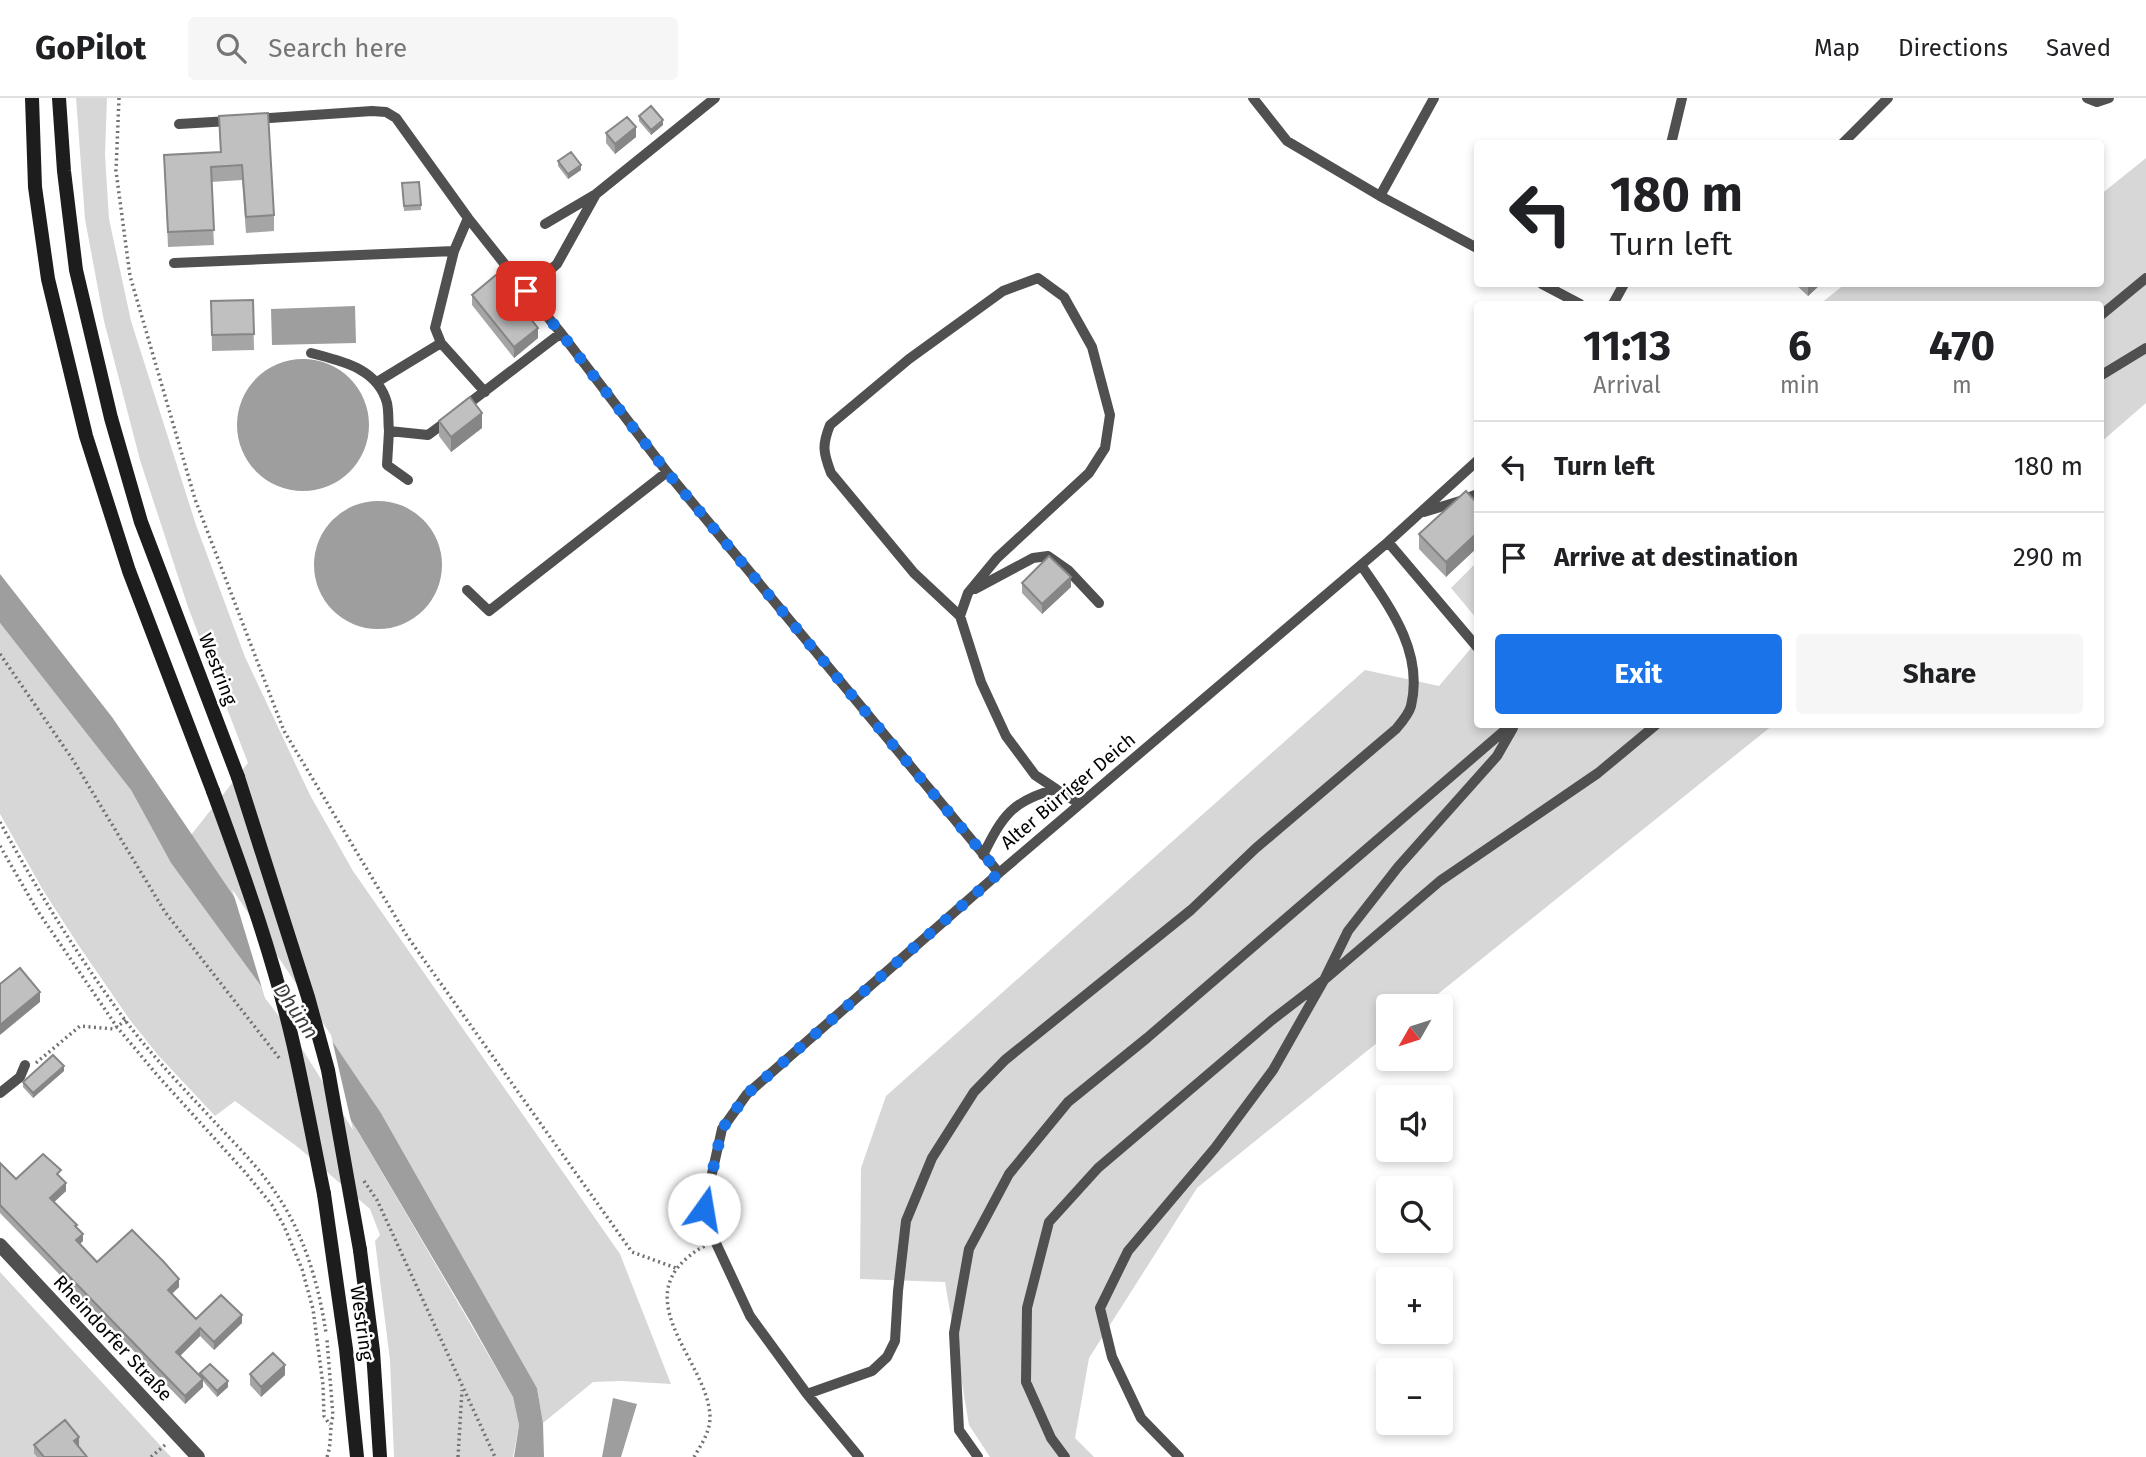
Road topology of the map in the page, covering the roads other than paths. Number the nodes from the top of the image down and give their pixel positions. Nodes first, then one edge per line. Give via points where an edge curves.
1 (32, 98) edge
2 (60, 98) edge
3 (715, 98) edge
4 (1253, 98) edge
5 (1434, 98) edge
6 (1682, 98) edge
7 (1888, 98) edge
8 (2087, 98) edge
9 (2109, 98) edge
10 (248, 119) edge
11 (234, 120) edge
12 (179, 124) dead end
13 (1672, 140) edge
14 (1846, 140) edge
15 (596, 194) junction
16 (1380, 196) junction
17 (468, 218) junction
18 (545, 224) dead end
19 (1474, 246) edge
20 (454, 251) junction
21 (174, 263) dead end
22 (2146, 278) edge
23 (1548, 287) edge
24 (526, 291) junction
25 (1574, 301) edge
26 (2104, 313) edge
27 (561, 333) junction
28 (441, 343) junction
29 (2146, 348) edge
30 (311, 353) dead end
31 (2104, 374) edge
32 (377, 382) junction
33 (485, 392) junction
34 (389, 431) junction
35 (1474, 464) edge
36 (667, 472) junction
37 (408, 480) dead end
38 (1474, 495) edge
39 (1420, 513) junction
40 (1388, 542) junction
41 (1361, 565) junction
42 (467, 590) dead end
43 (968, 593) junction
44 (1099, 603) dead end
45 (960, 616) junction
46 (1474, 643) edge
47 (1508, 728) edge
48 (1511, 728) edge
49 (1652, 728) edge
50 (1056, 789) junction
51 (1080, 804) junction
52 (984, 855) junction
53 (999, 873) junction
54 (1324, 980) junction
55 (25, 1065) dead end
56 (0, 1093) edge
57 (0, 1245) edge
58 (807, 1394) junction
59 (198, 1457) edge
60 (356, 1457) edge
61 (380, 1457) edge
62 (859, 1457) edge
63 (978, 1457) edge
64 (1065, 1457) edge
65 (1179, 1457) edge

1 - 60 main road, Westring, bridge via 35,187 48,279 86,436 130,571 250,893 294,1046 324,1194
2 - 61 main road, Westring, bridge via 76,270 111,418 141,522 238,777 328,1070 360,1250
3 - 15 lane
4 - 16 lane via 1287,141
5 - 16 lane
6 - 13 lane
7 - 14 lane
8 - 9 lane via 2097,102
10 - 17 lane via 386,112 403,125
11 - 12 lane
15 - 18 lane
15 - 24 lane via 557,264
16 - 19 lane
17 - 20 lane
17 - 24 lane
20 - 21 lane
20 - 28 lane via 435,328
22 - 26 lane
23 - 25 lane
24 - 27 lane
27 - 33 lane
27 - 36 lane
28 - 32 lane
28 - 33 lane
29 - 31 lane
30 - 32 lane via 351,364
32 - 34 lane via 387,405
33 - 34 lane via 428,435
34 - 37 lane via 387,465
35 - 39 lane, Alter Bürriger Deich
36 - 42 lane via 489,611
36 - 52 lane
38 - 39 lane
39 - 40 lane, Alter Bürriger Deich
40 - 41 lane, Alter Bürriger Deich
40 - 46 lane
41 - 51 lane, Alter Bürriger Deich
41 - 58 lane via 1394,612 1408,644 1411,709 1396,729 1191,910 1005,1060 974,1092 932,1158 906,1222 895,1341 887,1357 872,1371
43 - 44 lane via 1033,558 1048,556 1069,570
43 - 45 lane
43 - 45 lane via 997,558 1089,473 1105,449 1110,415 1092,347 1064,297 1038,278 1003,291 909,359 830,425 824,439 831,473 914,573
45 - 50 lane via 981,682 1006,736 1035,775
47 - 63 lane via 1068,1102 1009,1174 969,1248 954,1333 959,1430
48 - 54 lane via 1497,756 1348,931
49 - 54 lane via 1598,773 1440,881
50 - 51 lane
50 - 52 lane via 1031,796 1012,809
51 - 53 lane, Alter Bürriger Deich
52 - 53 lane
53 - 58 lane, Alter Bürriger Deich via 747,1094 722,1129 704,1209 750,1316
54 - 64 lane via 1098,1168 1049,1222 1027,1308 1026,1382 1051,1438
54 - 65 lane via 1273,1070 1215,1148 1128,1251 1100,1308 1112,1357 1141,1418
55 - 56 lane via 20,1077
57 - 59 street, Rheindorfer Straße
58 - 62 lane, Alter Bürriger Deich

